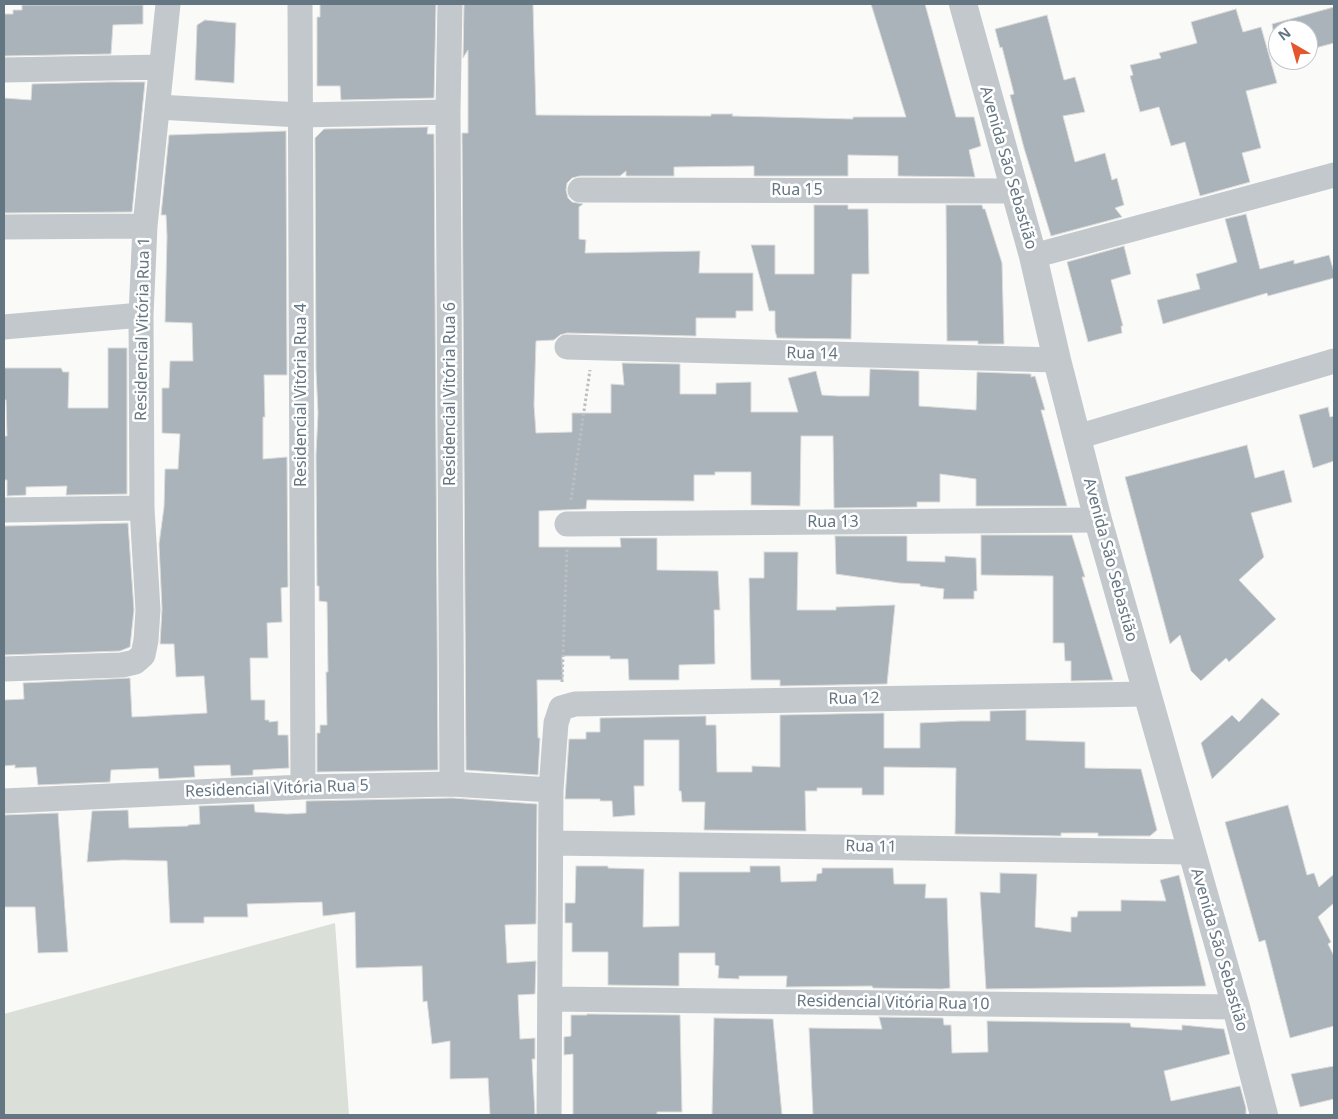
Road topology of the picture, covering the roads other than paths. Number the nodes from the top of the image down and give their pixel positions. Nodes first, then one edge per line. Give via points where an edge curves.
1 (168, 4) edge
2 (300, 4) edge
3 (450, 4) edge
4 (963, 4) edge
5 (161, 67) junction
6 (4, 70) edge
7 (158, 107) junction
8 (448, 112) junction
9 (300, 115) junction
10 (1334, 175) edge
11 (580, 190) dead end
12 (1014, 191) junction
13 (145, 226) junction
14 (4, 227) edge
15 (1033, 256) junction
16 (141, 314) junction
17 (4, 327) edge
18 (567, 347) dead end
19 (1057, 360) junction
20 (1334, 361) edge
21 (1077, 437) junction
22 (142, 508) junction
23 (4, 510) edge
24 (1098, 520) junction
25 (568, 524) dead end
26 (4, 669) edge
27 (1147, 694) junction
28 (452, 784) junction
29 (303, 787) junction
30 (551, 790) junction
31 (4, 800) edge
32 (551, 843) junction
33 (1191, 852) junction
34 (550, 999) junction
35 (1236, 1007) junction
36 (548, 1115) edge
37 (1264, 1115) edge

1 - 5 street, Residencial Vitória Rua 1
2 - 9 street, Residencial Vitória Rua 4
3 - 8 street, Residencial Vitória Rua 6
4 - 12 street, Avenida São Sebastião
5 - 6 street
5 - 7 street, Residencial Vitória Rua 1
7 - 9 street
7 - 13 street, Residencial Vitória Rua 1
8 - 9 street
8 - 28 street, Residencial Vitória Rua 6
9 - 29 street, Residencial Vitória Rua 4
10 - 15 street
11 - 12 street, Rua 15
12 - 15 street, Avenida São Sebastião
13 - 14 street
13 - 16 street, Residencial Vitória Rua 1
15 - 19 street, Avenida São Sebastião
16 - 17 street
16 - 22 street, Residencial Vitória Rua 1
18 - 19 street, Rua 14
19 - 21 street, Avenida São Sebastião
20 - 21 street
21 - 24 street, Avenida São Sebastião
22 - 23 street
22 - 26 street, Residencial Vitória Rua 1 via 148,610 143,655 135,662 122,665
24 - 25 street, Rua 13
24 - 27 street, Avenida São Sebastião
27 - 30 street, Rua 12 via 575,704 561,708 556,723
27 - 33 street, Avenida São Sebastião
28 - 29 street, Residencial Vitória Rua 5
28 - 30 street, Residencial Vitória Rua 5
29 - 31 street, Residencial Vitória Rua 5
30 - 32 street
32 - 33 street, Rua 11
32 - 34 street
33 - 35 street, Avenida São Sebastião
34 - 35 street, Residencial Vitória Rua 10
34 - 36 street
35 - 37 street, Avenida São Sebastião

